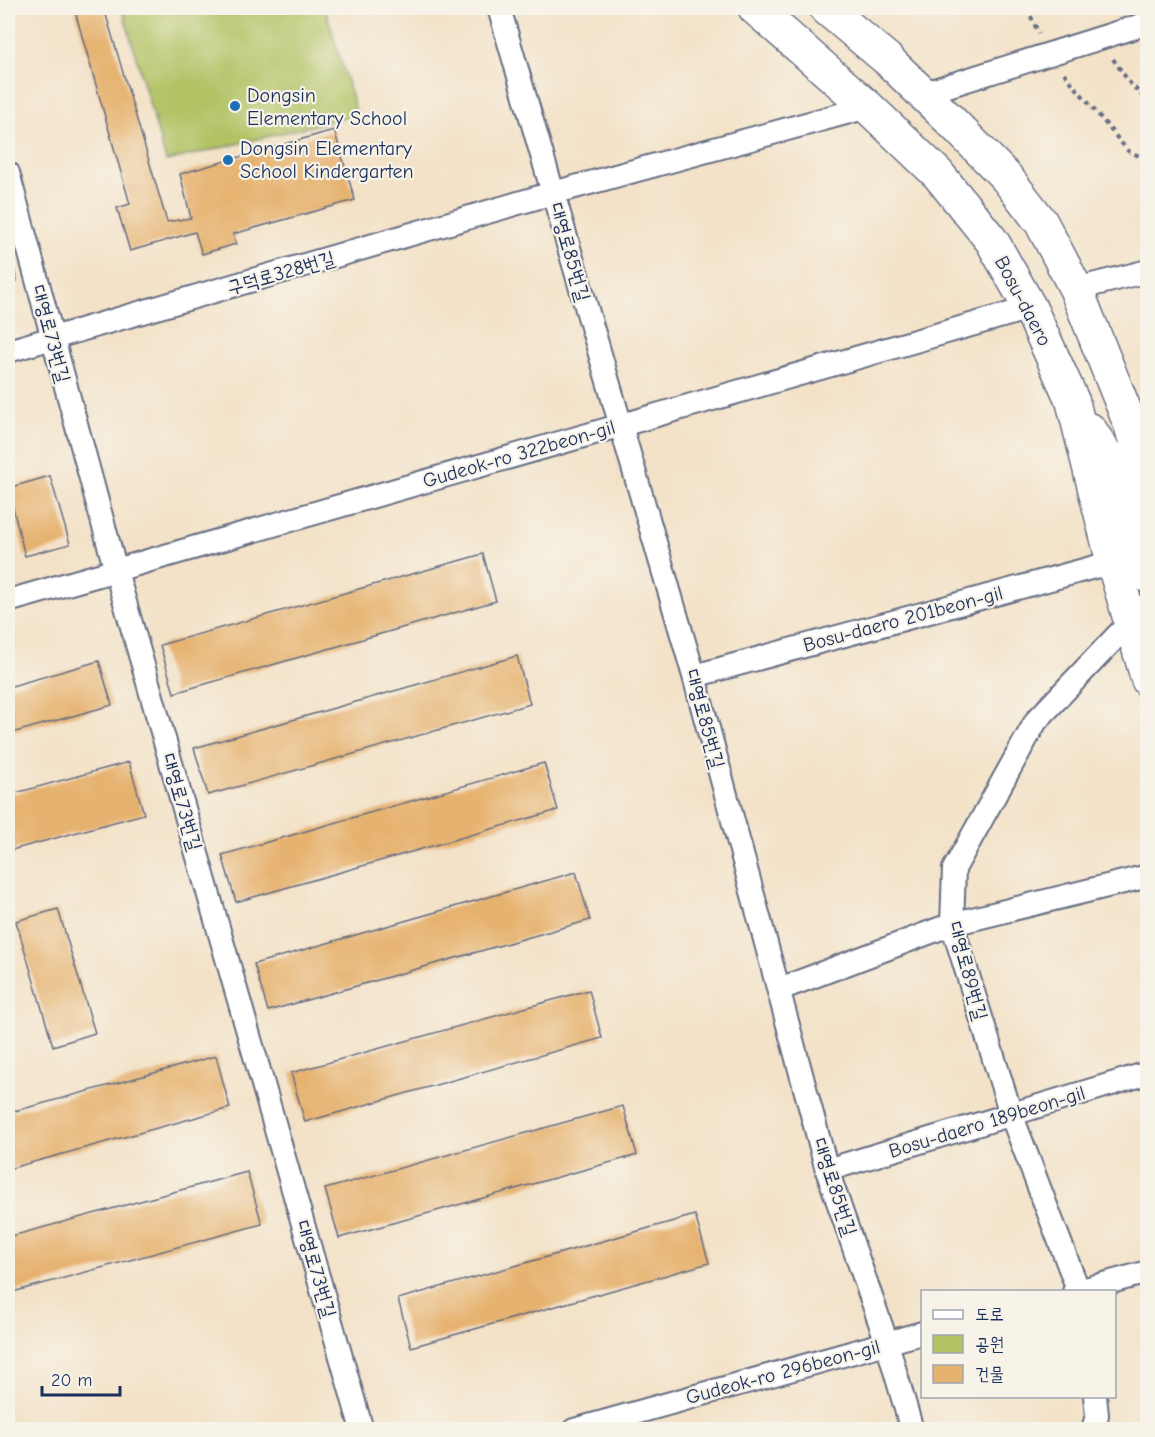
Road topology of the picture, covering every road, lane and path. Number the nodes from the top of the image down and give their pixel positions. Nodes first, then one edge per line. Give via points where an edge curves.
1 (499, 8) edge
2 (755, 8) edge
3 (826, 8) edge
4 (1148, 23) edge
5 (1098, 39) junction
6 (1049, 54) junction
7 (922, 94) junction
8 (1148, 102) edge
9 (868, 107) junction
10 (1148, 160) edge
11 (8, 173) edge
12 (553, 193) junction
13 (1148, 272) edge
14 (1076, 289) junction
15 (1030, 308) junction
16 (53, 339) junction
17 (8, 351) edge
18 (1073, 402) junction
19 (621, 425) junction
20 (1148, 484) edge
21 (1113, 562) junction
22 (116, 571) junction
23 (1148, 576) edge
24 (8, 601) edge
25 (1131, 621) junction
26 (693, 676) junction
27 (1148, 680) edge
28 (1148, 876) edge
29 (952, 924) junction
30 (780, 988) junction
31 (1148, 1073) edge
32 (1011, 1114) junction
33 (827, 1170) junction
34 (1148, 1272) edge
35 (1078, 1290) edge
36 (1082, 1290) edge
37 (921, 1334) edge
38 (887, 1343) junction
39 (1095, 1398) edge
40 (362, 1430) edge
41 (574, 1430) edge
42 (912, 1430) edge
43 (1093, 1430) edge

1 - 12 street, 대영로85번길
2 - 9 main road, Bosu-daero
3 - 7 main road
4 - 5 street
5 - 6 street
5 - 8 path
6 - 7 street
6 - 10 path via 1128,151
7 - 14 main road via 1013,186 1041,222
9 - 12 street, 구덕로328번길
9 - 15 main road, Bosu-daero via 938,174 992,241
11 - 16 street, 대영로73번길
12 - 16 street, 구덕로328번길
12 - 19 street, 대영로85번길
13 - 14 street
14 - 20 main road via 1131,426
15 - 18 main road, Bosu-daero
15 - 19 street, Gudeok-ro 322beon-gil
16 - 17 street, 구덕로328번길
16 - 22 street, 대영로73번길
18 - 21 main road, Bosu-daero
18 - 23 main road via 1124,483
19 - 22 street, Gudeok-ro 322beon-gil
19 - 26 street, 대영로85번길
21 - 25 main road, Bosu-daero
21 - 26 street, Bosu-daero 201beon-gil
22 - 24 street, Gudeok-ro 322beon-gil
22 - 40 street, 대영로73번길
25 - 27 main road, Bosu-daero
25 - 29 street, 대영로89번길 via 1036,721 954,869
26 - 30 street, 대영로85번길
28 - 29 street
29 - 30 street
29 - 32 street, 대영로89번길
30 - 33 street, 대영로85번길
31 - 32 street, Bosu-daero 189beon-gil
32 - 33 street, Bosu-daero 189beon-gil
32 - 35 street, 대영로89번길
33 - 38 street, 대영로85번길
34 - 36 street
37 - 38 street, Gudeok-ro 296beon-gil
38 - 41 street, Gudeok-ro 296beon-gil
38 - 42 street, 대영로85번길
39 - 43 street

